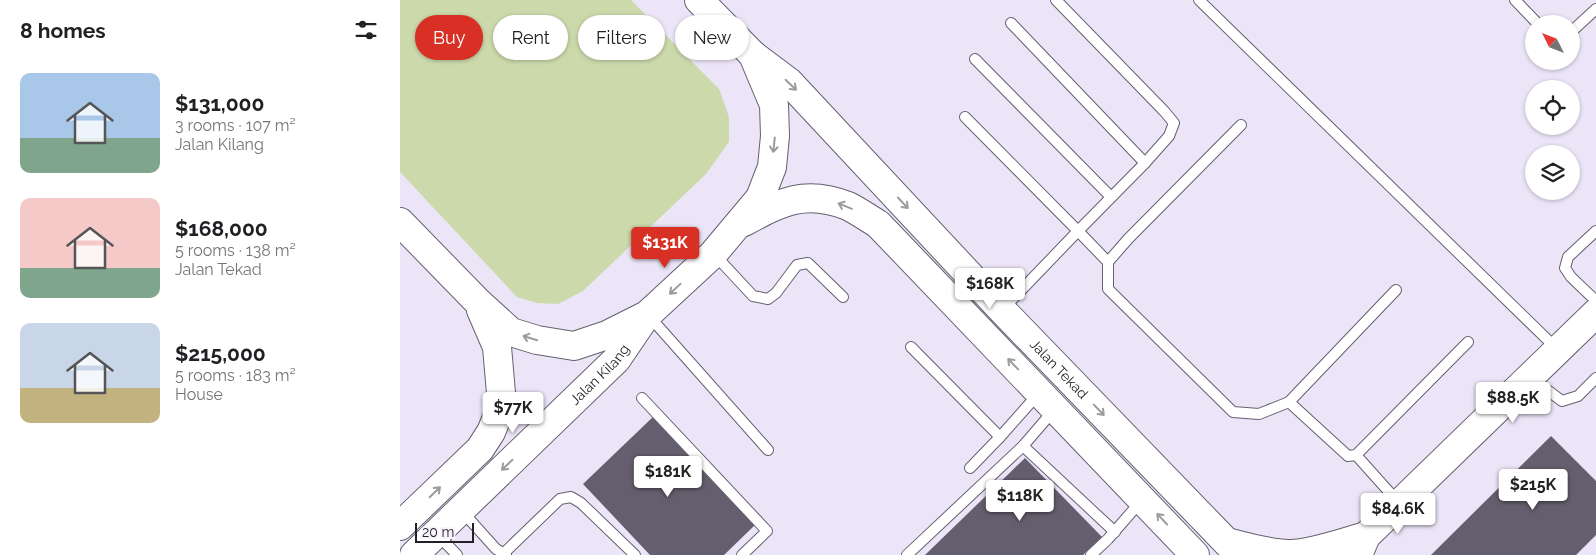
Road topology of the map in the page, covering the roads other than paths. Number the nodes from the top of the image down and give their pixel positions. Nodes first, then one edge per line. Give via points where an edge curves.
1 (699, 0) edge
2 (1056, 0) edge
3 (1199, 0) edge
4 (1515, 0) edge
5 (1596, 9) edge
6 (1529, 15) edge
7 (1011, 23) dead end
8 (1580, 24) edge
9 (753, 55) junction
10 (976, 59) dead end
11 (965, 117) dead end
12 (1241, 124) dead end
13 (1145, 163) junction
14 (1111, 197) junction
15 (400, 222) edge
16 (737, 225) junction
17 (1078, 231) junction
18 (1596, 231) edge
19 (713, 254) junction
20 (1108, 262) junction
21 (1396, 290) dead end
22 (843, 296) dead end
23 (478, 301) junction
24 (1596, 301) edge
25 (1002, 310) junction
26 (1596, 312) edge
27 (647, 315) junction
28 (1468, 342) dead end
29 (911, 347) dead end
30 (1558, 350) junction
31 (1530, 378) junction
32 (1596, 378) edge
33 (642, 398) dead end
34 (1047, 400) junction
35 (1290, 402) junction
36 (1000, 438) junction
37 (1023, 446) junction
38 (768, 450) dead end
39 (1356, 455) junction
40 (970, 468) dead end
41 (1143, 499) junction
42 (1400, 504) junction
43 (461, 509) junction
44 (400, 526) edge
45 (1115, 532) junction
46 (436, 534) junction
47 (1362, 545) edge
48 (1233, 549) edge
49 (505, 554) edge
50 (414, 555) edge
51 (457, 555) edge
52 (635, 555) edge
53 (742, 555) edge
54 (907, 555) edge
55 (1091, 555) edge
56 (1195, 555) edge

1 - 9 street
2 - 13 lane via 1174,123 1169,136
3 - 30 lane
4 - 6 lane
5 - 8 lane
7 - 13 lane
9 -> 16 street via 774,105 772,167 760,198
9 -> 25 street, Jalan Tekad via 789,82
10 - 14 lane
11 - 17 lane
12 - 20 lane
13 - 14 lane
14 - 17 lane
15 - 23 street
16 - 19 street
34 -> 16 street via 878,224 849,207 824,198 798,198
17 - 20 lane
17 - 25 lane
18 - 24 lane via 1568,257 1565,268
19 - 22 lane via 753,296 768,299 797,265 808,263
19 -> 27 street
20 - 35 lane via 1108,289 1234,412 1259,414
21 - 35 lane
27 -> 23 street via 574,346 511,332
44 -> 23 street via 480,449 498,415 501,393 497,347
25 -> 48 street, Jalan Tekad
26 - 30 street
27 - 38 lane
27 -> 43 street, Jalan Kilang via 616,360
28 - 39 lane
29 - 36 lane
30 - 31 street
31 - 32 lane via 1562,401 1578,396
31 - 42 street
33 - 53 lane via 767,531
34 - 36 lane
34 - 37 lane
34 - 41 street
35 - 39 lane via 1348,456
36 - 40 lane
37 - 45 lane
37 - 54 lane
39 - 42 lane
41 - 45 lane
56 -> 41 street
42 - 47 street
43 - 46 street, Jalan Kilang
43 - 49 lane
45 - 55 lane
46 - 50 street, Jalan Kilang
46 - 51 lane
47 - 48 street via 1290,555
49 - 52 lane via 560,499 571,497

